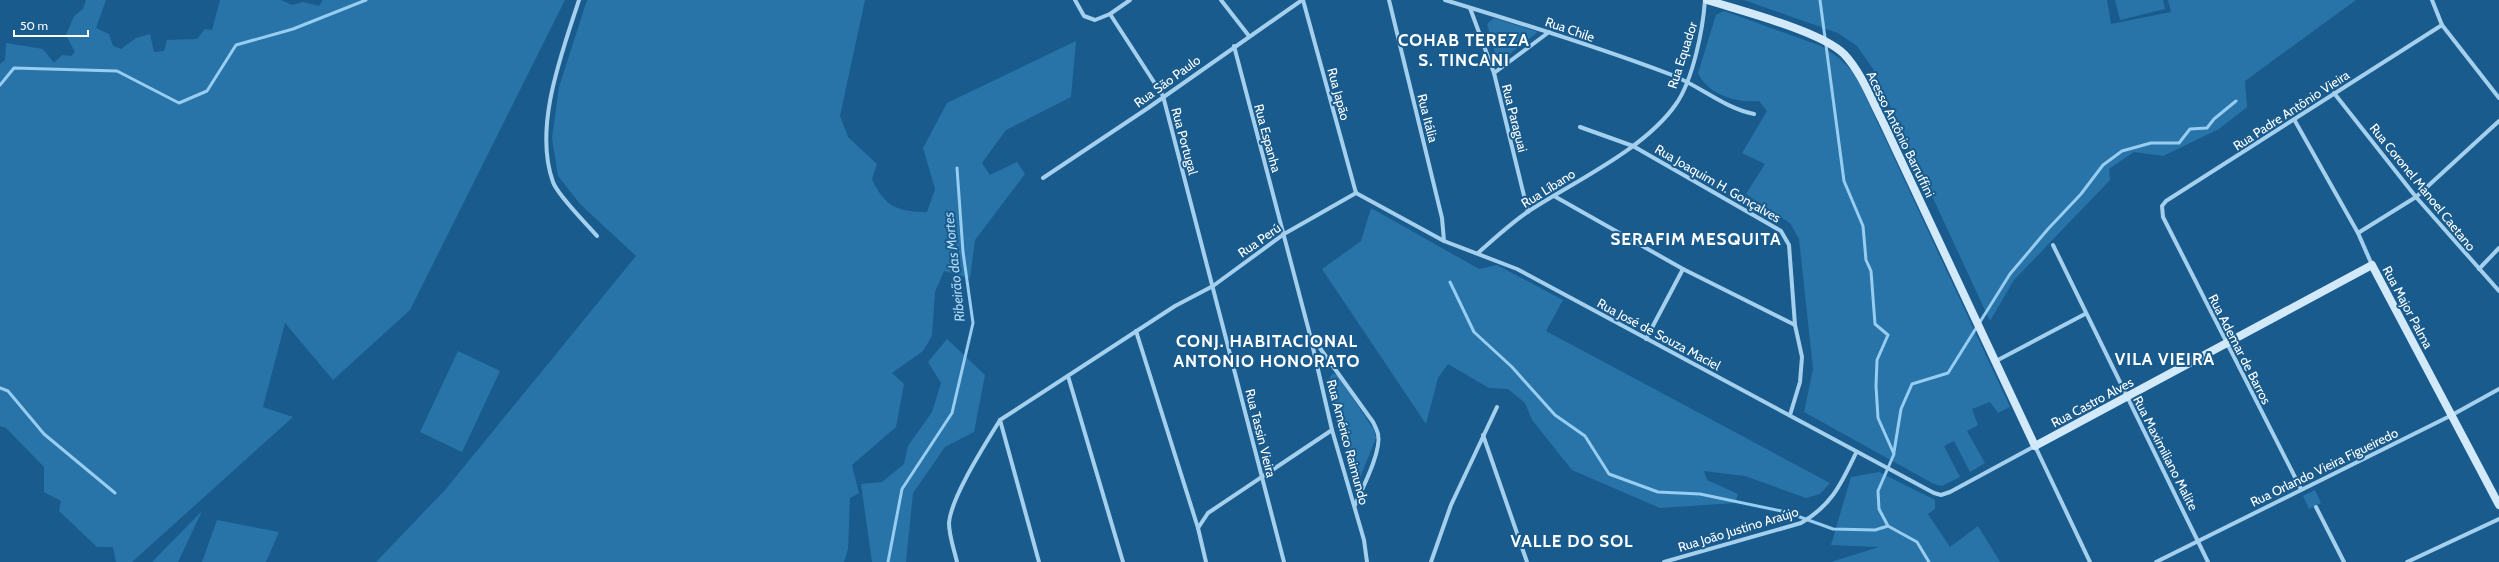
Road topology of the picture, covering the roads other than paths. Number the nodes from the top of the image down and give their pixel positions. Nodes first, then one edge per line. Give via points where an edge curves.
1 (578, 0) edge
2 (1075, 0) edge
3 (1130, 0) edge
4 (1221, 0) edge
5 (1302, 0) edge
6 (1389, 0) edge
7 (1445, 0) edge
8 (1706, 0) edge
9 (2432, 0) edge
10 (1470, 8) junction
11 (1110, 14) junction
12 (2442, 25) junction
13 (1549, 32) junction
14 (1249, 36) junction
15 (1234, 46) junction
16 (1494, 73) junction
17 (1687, 81) junction
18 (2334, 93) junction
19 (1163, 96) junction
20 (2499, 98) edge
21 (1754, 114) dead end
22 (2295, 121) junction
23 (2499, 121) edge
24 (1580, 128) dead end
25 (1633, 146) junction
26 (1043, 178) dead end
27 (1356, 193) junction
28 (1554, 196) junction
29 (2416, 197) junction
30 (1528, 212) junction
31 (2163, 217) joint
32 (2358, 233) junction
33 (1284, 234) junction
34 (597, 236) dead end
35 (1444, 241) junction
36 (2053, 245) dead end
37 (2499, 248) edge
38 (1478, 253) junction
39 (2372, 265) junction
40 (1683, 269) junction
41 (2479, 270) junction
42 (1213, 286) junction
43 (2499, 291) edge
44 (2085, 314) junction
45 (1795, 325) junction
46 (1136, 332) junction
47 (1310, 335) junction
48 (1646, 339) junction
49 (2225, 344) junction
50 (1996, 361) junction
51 (1068, 376) junction
52 (2499, 389) edge
53 (2127, 397) junction
54 (1497, 406) dead end
55 (1790, 415) junction
56 (2452, 416) junction
57 (1000, 420) junction
58 (1332, 430) junction
59 (1483, 434) junction
60 (2035, 446) junction
61 (1856, 453) junction
62 (1262, 477) junction
63 (2301, 489) junction
64 (1950, 492) joint
65 (2499, 505) edge
66 (1355, 506) junction
67 (2316, 507) dead end
68 (2499, 519) edge
69 (1198, 528) junction
70 (2199, 540) junction
71 (957, 562) edge
72 (1039, 562) edge
73 (1123, 562) edge
74 (1206, 562) edge
75 (1284, 562) edge
76 (1367, 562) edge
77 (1431, 562) edge
78 (1527, 562) edge
79 (1664, 562) edge
80 (2090, 562) edge
81 (2156, 562) edge
82 (2208, 562) edge
83 (2344, 562) edge
84 (2407, 562) edge

1 - 34 street via 556,72 549,113 547,152 553,183
2 - 11 street via 1088,19 1100,19
3 - 11 street
4 - 14 street
5 - 14 street, Rua São Paulo
5 - 27 street, Rua Japão
6 - 35 street, Rua Itália via 1442,218
7 - 10 street, Rua Chile
8 - 17 street, Rua Equador via 1704,20
8 - 50 street, Acesso Antônio Barruffini via 1811,34 1844,54 1855,68 1882,120
9 - 12 street
10 - 13 street, Rua Chile
10 - 16 street, Rua Paraguai
11 - 19 street, Rua Portugal
12 - 18 street, Rua Padre Antônio Vieira
12 - 20 street
13 - 16 street
13 - 17 street, Rua Chile
14 - 15 street, Rua São Paulo
15 - 19 street, Rua São Paulo
15 - 33 street, Rua Espanha
16 - 30 street, Rua Paraguai
17 - 21 street, Rua Chile via 1743,112
17 - 25 street, Rua Equador via 1676,104
18 - 22 street, Rua Padre Antônio Vieira
18 - 29 street, Rua Coronel Manoel Caetano
19 - 26 street, Rua São Paulo
19 - 42 street, Rua Portugal
22 - 31 street, Rua Padre Antônio Vieira via 2166,201 2162,206
22 - 32 street, Rua Major Palma
23 - 29 street
24 - 25 street, Rua Joaquim H. Gonçalves
25 - 28 street, Rua Líbano
25 - 45 street, Rua Joaquim H. Gonçalves via 1781,231 1789,245
27 - 33 street, Rua Perú
27 - 35 street, Rua José de Souza Maciel
28 - 30 street, Rua Líbano
28 - 40 street
29 - 32 street
29 - 41 street, Rua Coronel Manoel Caetano
30 - 38 street, Rua Líbano
31 - 49 street, Rua Ademar de Barros
32 - 39 street, Rua Major Palma
33 - 42 street, Rua Perú
33 - 47 street, Rua Américo Raimundo
35 - 38 street, Rua José de Souza Maciel
36 - 44 street, Rua Maximiliano Malite
37 - 41 street
38 - 48 street, Rua José de Souza Maciel via 1517,269
39 - 49 street, Rua Castro Alves
39 - 56 street, Rua Major Palma
40 - 45 street
40 - 48 street
41 - 43 street, Rua Coronel Manoel Caetano
42 - 46 street, Rua Perú via 1175,306
42 - 62 street, Rua Tassin Vieira
44 - 50 street
44 - 53 street, Rua Maximiliano Malite
45 - 55 street, Rua Joaquim H. Gonçalves via 1802,357 1800,382
46 - 51 street, Rua Perú
46 - 69 street
47 - 58 street, Rua Américo Raimundo
47 - 66 street via 1356,396 1373,422 1378,435 1378,445
48 - 55 street, Rua José de Souza Maciel
49 - 53 street, Rua Castro Alves
49 - 63 street, Rua Ademar de Barros
50 - 60 street, Acesso Antônio Barruffini
51 - 57 street, Rua Perú
51 - 73 street
52 - 56 street, Rua Orlando Vieira Figueiredo
53 - 60 street, Rua Castro Alves
53 - 70 street, Rua Maximiliano Malite
54 - 59 street
55 - 61 street, Rua José de Souza Maciel
56 - 63 street, Rua Orlando Vieira Figueiredo
56 - 65 street, Rua Major Palma
57 - 71 street via 974,462 949,522
57 - 72 street
58 - 62 street
58 - 66 street, Rua Américo Raimundo
59 - 77 street via 1451,505
59 - 78 street
60 - 64 street, Rua Castro Alves
60 - 80 street
61 - 64 street, Rua José de Souza Maciel via 1934,493 1942,495
61 - 79 street, Rua João Justino Araújo via 1831,500 1807,520
62 - 69 street via 1208,513
62 - 75 street, Rua Tassin Vieira
63 - 70 street, Rua Orlando Vieira Figueiredo
66 - 76 street, Rua Américo Raimundo
67 - 83 street
68 - 84 street
69 - 74 street
70 - 81 street, Rua Orlando Vieira Figueiredo
70 - 82 street, Rua Maximiliano Malite

